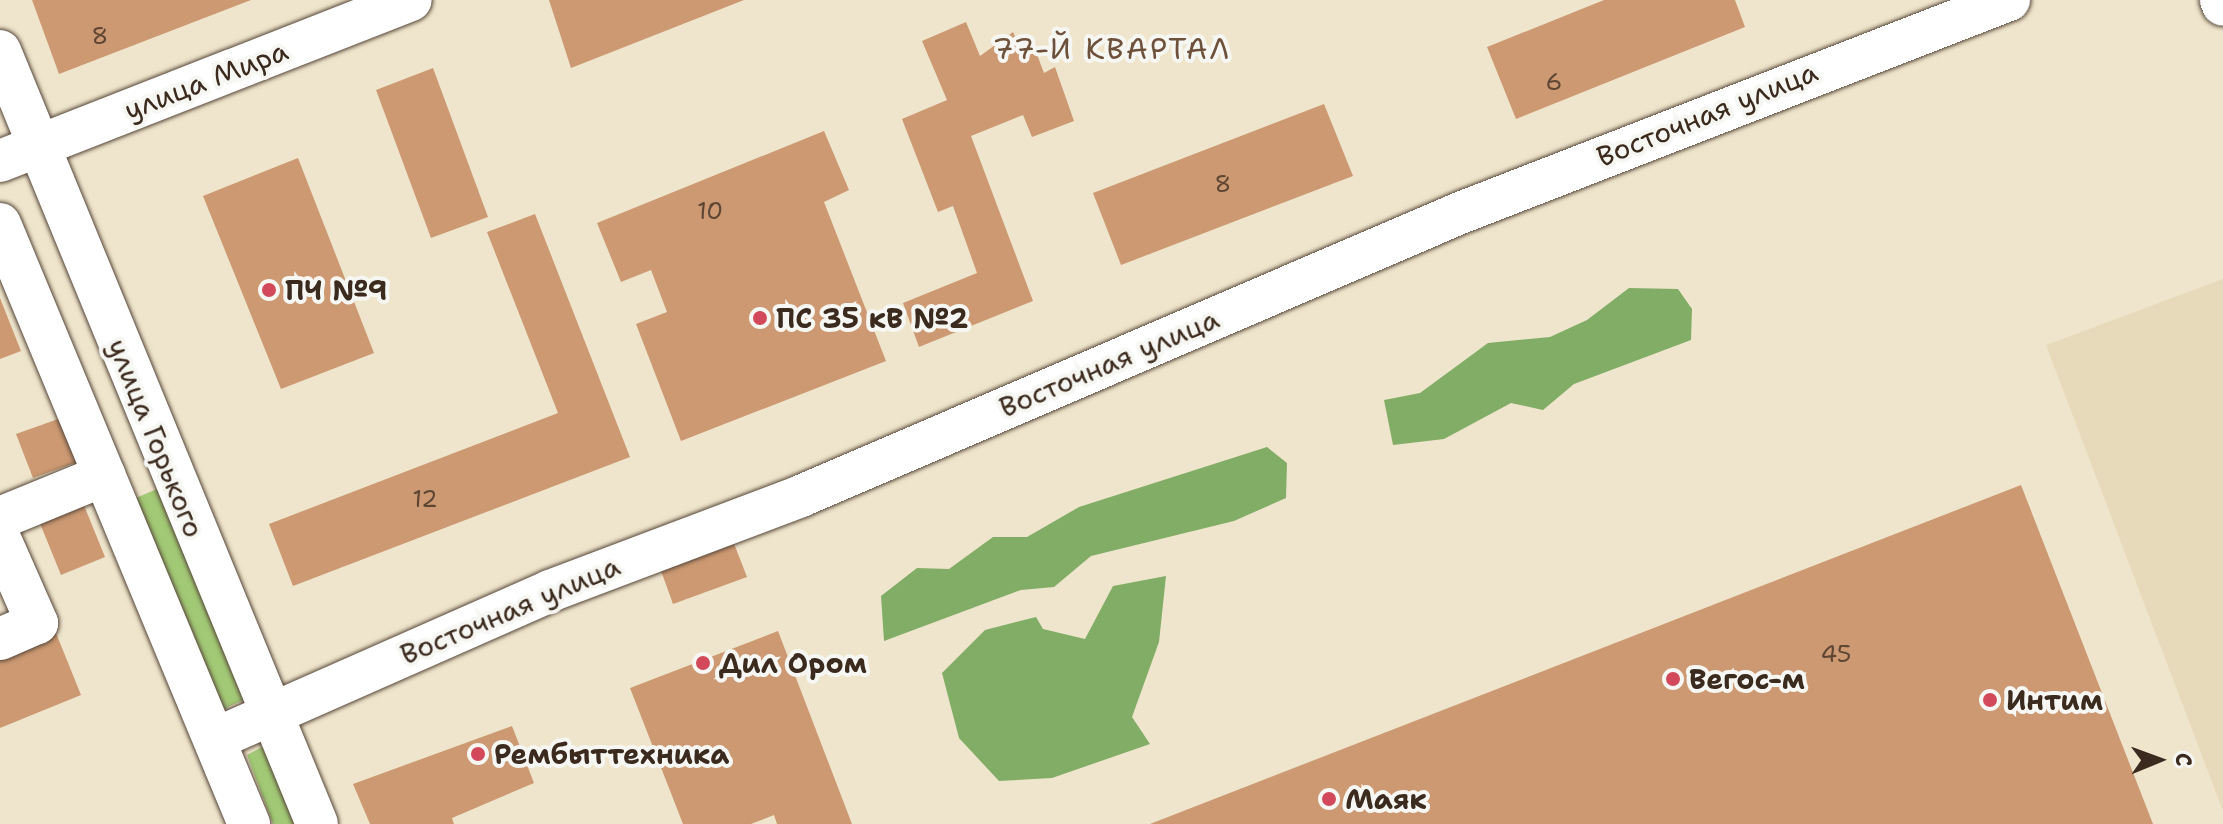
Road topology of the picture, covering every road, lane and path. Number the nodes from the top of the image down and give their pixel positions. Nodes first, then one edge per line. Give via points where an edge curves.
1 (411, 0) edge
2 (2009, 0) edge
3 (0, 51) edge
4 (18, 153) edge
5 (0, 224) edge
6 (105, 475) junction
7 (0, 518) edge
8 (0, 539) edge
9 (0, 639) edge
10 (271, 712) junction
11 (215, 739) junction
12 (249, 824) edge
13 (317, 824) edge

1 - 4 street, улица Мира
2 - 10 street, Восточная улица via 1475,207 815,490 550,591
3 - 4 street, улица Горького
4 - 10 street, улица Горького
5 - 6 street
6 - 7 street
6 - 11 street
8 - 9 street via 37,623
10 - 11 street, Восточная улица
10 - 13 street, улица Горького
11 - 12 street

